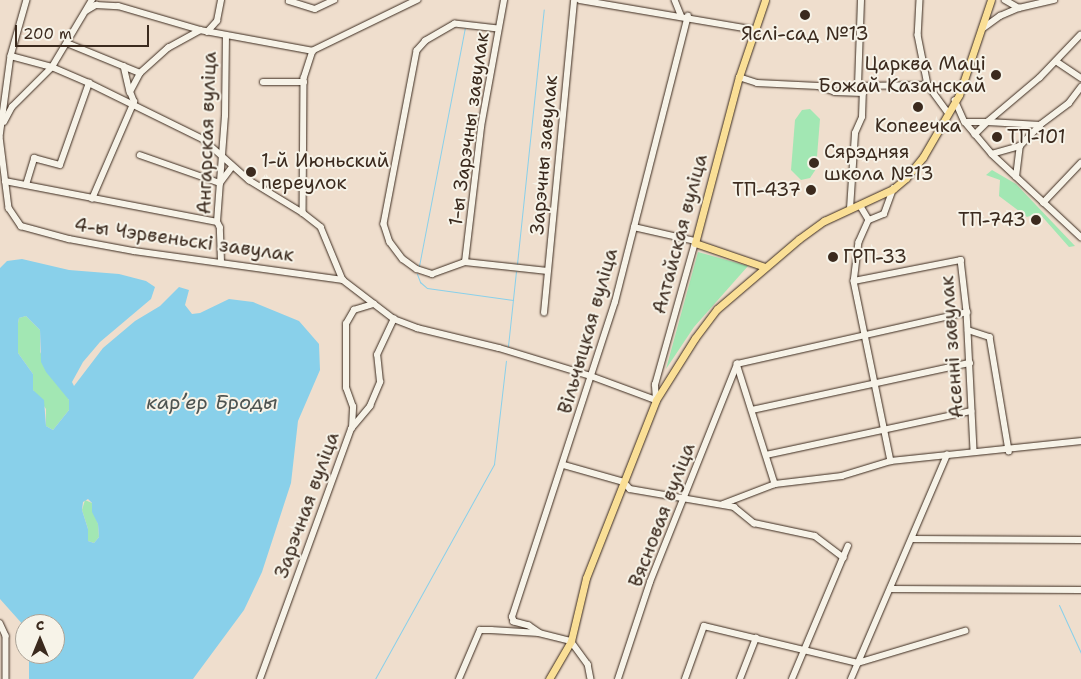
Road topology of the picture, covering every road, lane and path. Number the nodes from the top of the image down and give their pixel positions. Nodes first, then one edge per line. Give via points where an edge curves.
1 (27, 0) edge
2 (92, 0) edge
3 (114, 0) edge
4 (221, 0) edge
5 (332, 0) edge
6 (418, 0) edge
7 (504, 0) edge
8 (574, 0) edge
9 (580, 0) edge
10 (675, 0) edge
11 (765, 0) edge
12 (861, 0) edge
13 (920, 0) edge
14 (991, 0) edge
15 (1005, 0) edge
16 (1054, 0) edge
17 (289, 1) edge
18 (122, 7) junction
19 (1019, 8) junction
20 (86, 11) junction
21 (680, 15) junction
22 (688, 16) junction
23 (498, 29) junction
24 (982, 29) junction
25 (200, 30) junction
26 (755, 30) junction
27 (207, 32) junction
28 (1081, 35) edge
29 (226, 36) junction
30 (67, 43) junction
31 (314, 51) junction
32 (11, 56) junction
33 (1056, 61) junction
34 (124, 66) junction
35 (52, 67) junction
36 (140, 73) junction
37 (739, 77) junction
38 (1081, 78) edge
39 (90, 82) junction
40 (263, 82) dead end
41 (304, 82) junction
42 (858, 86) junction
43 (928, 86) junction
44 (1081, 87) edge
45 (130, 92) junction
46 (863, 93) junction
47 (955, 100) junction
48 (134, 102) junction
49 (948, 113) junction
50 (965, 122) junction
51 (988, 122) junction
52 (1040, 125) junction
53 (2, 126) junction
54 (975, 135) junction
55 (1020, 146) junction
56 (992, 154) junction
57 (140, 155) dead end
58 (222, 159) junction
59 (1081, 163) edge
60 (232, 167) junction
61 (1016, 177) junction
62 (5, 181) junction
63 (220, 182) junction
64 (26, 185) junction
65 (894, 189) junction
66 (92, 199) junction
67 (1044, 202) junction
68 (860, 205) junction
69 (850, 208) junction
70 (303, 213) junction
71 (869, 220) junction
72 (217, 222) junction
73 (634, 228) junction
74 (1081, 237) edge
75 (695, 242) junction
76 (221, 262) junction
77 (465, 262) junction
78 (765, 267) junction
79 (548, 271) junction
80 (343, 280) junction
81 (854, 281) junction
82 (374, 304) junction
83 (967, 312) junction
84 (544, 313) dead end
85 (394, 319) junction
86 (968, 330) junction
87 (864, 335) junction
88 (970, 363) junction
89 (737, 364) junction
90 (592, 376) junction
91 (874, 382) junction
92 (656, 400) junction
93 (752, 410) junction
94 (971, 411) junction
95 (352, 429) junction
96 (883, 429) junction
97 (1081, 441) edge
98 (974, 450) junction
99 (1009, 451) junction
100 (766, 455) junction
101 (947, 455) junction
102 (891, 461) junction
103 (564, 465) junction
104 (624, 482) junction
105 (775, 484) junction
106 (684, 498) junction
107 (723, 504) junction
108 (912, 539) junction
109 (1081, 540) edge
110 (848, 546) dead end
111 (844, 558) junction
112 (890, 589) junction
113 (1081, 590) edge
114 (0, 623) edge
115 (965, 631) dead end
116 (539, 633) junction
117 (756, 638) junction
118 (570, 641) junction
119 (805, 649) junction
120 (858, 663) junction
121 (6, 679) edge
122 (260, 679) edge
123 (459, 679) edge
124 (548, 679) edge
125 (591, 679) edge
126 (618, 679) edge
127 (686, 679) edge
128 (740, 679) edge
129 (792, 679) edge
130 (851, 679) edge

1 - 32 street
2 - 20 street
3 - 18 street
4 - 27 street, Ангарская вуліца via 217,21
5 - 17 street via 312,9
6 - 31 street
7 - 23 street, 1-ы Зарэчны завулак
8 - 79 street, Зарэчны завулак
9 - 21 street
10 - 21 street
11 - 26 main road, Алтайская вуліца
12 - 42 street
13 - 43 street via 918,35
14 - 24 main road, Алтайская вуліца
15 - 19 street
16 - 19 street
18 - 20 street via 105,4
18 - 25 street
19 - 24 street
20 - 30 street
21 - 22 street
22 - 26 street
22 - 73 street, Вільчыцкая вуліца
23 - 77 street, 1-ы Зарэчны завулак via 481,126
23 - 77 street via 455,24 426,41 417,51 385,214 384,224 390,242 403,259 417,269 432,274
24 - 47 main road, Алтайская вуліца
25 - 27 street
25 - 36 street via 168,48
26 - 37 main road, Алтайская вуліца
27 - 29 street
28 - 33 street
29 - 31 street
29 - 58 street, Ангарская вуліца
30 - 34 street
30 - 35 street
31 - 41 street
32 - 35 street
32 - 53 street
33 - 38 street
33 - 51 street
34 - 36 street
34 - 45 street
35 - 39 street
35 - 53 street via 12,107
36 - 45 street
37 - 46 street via 757,83 818,83 835,92
37 - 75 main road, Алтайская вуліца
39 - 48 street
39 - 64 street via 60,165 34,158
40 - 41 street
41 - 70 street
42 - 43 street
42 - 46 street
43 - 49 street
44 - 52 street via 1069,103
45 - 48 street
46 - 69 street via 862,116 855,133
47 - 49 main road, Алтайская вуліца
47 - 50 street
48 - 58 street via 203,139
48 - 66 street
49 - 65 main road, Алтайская вуліца via 923,157
50 - 51 street
50 - 54 street
51 - 52 street
51 - 54 street
52 - 55 street
53 - 62 street
54 - 56 street
55 - 56 street
55 - 61 street
56 - 61 street
57 - 63 street
58 - 60 street
58 - 63 street, Ангарская вуліца
59 - 67 street
60 - 63 street
60 - 70 street
61 - 67 street
62 - 64 street
62 - 76 street, 4-ы Чэрвеньскі завулак via 9,208 21,226 97,244
63 - 72 street, Ангарская вуліца
64 - 66 street
65 - 68 main road, Алтайская вуліца
65 - 71 street via 884,214
66 - 72 street
67 - 74 street
68 - 69 main road, Алтайская вуліца
68 - 71 street
69 - 78 main road, Алтайская вуліца via 824,221
70 - 80 street via 321,227
71 - 81 street via 859,242
72 - 76 street, Ангарская вуліца
73 - 75 street
73 - 90 street, Вільчыцкая вуліца
75 - 78 main road
75 - 92 street, Алтайская вуліца via 655,385
76 - 80 street, 4-ы Чэрвеньскі завулак
77 - 79 street
78 - 92 main road, Алтайская вуліца via 706,321
79 - 84 street, Зарэчны завулак
80 - 82 street
81 - 83 street, Асенні завулак via 961,260
81 - 87 street
82 - 85 street
82 - 95 street via 354,310 346,324 346,388 353,407
83 - 86 street, Асенні завулак
83 - 87 street
85 - 90 street
85 - 95 street, Зарэчная вуліца via 377,354 380,382 370,406
86 - 88 street, Асенні завулак
86 - 99 street via 990,337
87 - 89 street
87 - 91 street
88 - 91 street
88 - 94 street, Асенні завулак
89 - 93 street
89 - 106 street, Вясновая вуліца
90 - 92 street
90 - 103 street, Вільчыцкая вуліца
91 - 93 street
91 - 96 street
92 - 104 main road, Алтайская вуліца
93 - 100 street
94 - 96 street
94 - 98 street, Асенні завулак
95 - 122 street, Зарэчная вуліца
96 - 100 street
96 - 102 street
97 - 99 street
98 - 99 street via 986,453
98 - 101 street
100 - 105 street
101 - 102 street
101 - 108 street
102 - 105 street via 842,476
103 - 104 street
103 - 116 street, Вільчыцкая вуліца via 512,617 514,622 530,626
104 - 106 street via 630,489
104 - 118 main road, Алтайская вуліца via 586,578
105 - 107 street
106 - 107 street
106 - 126 street, Вясновая вуліца via 650,582
107 - 111 street via 734,507 754,522 815,536
108 - 109 street
108 - 112 street
110 - 111 street
111 - 119 street
112 - 113 street
112 - 120 street
114 - 121 street via 6,636
115 - 120 street
116 - 118 street
116 - 123 street via 480,630
117 - 119 street
117 - 127 street via 704,626
117 - 128 street
118 - 124 main road, Алтайская вуліца
118 - 125 street via 588,664
119 - 120 street
119 - 129 street
120 - 130 street

